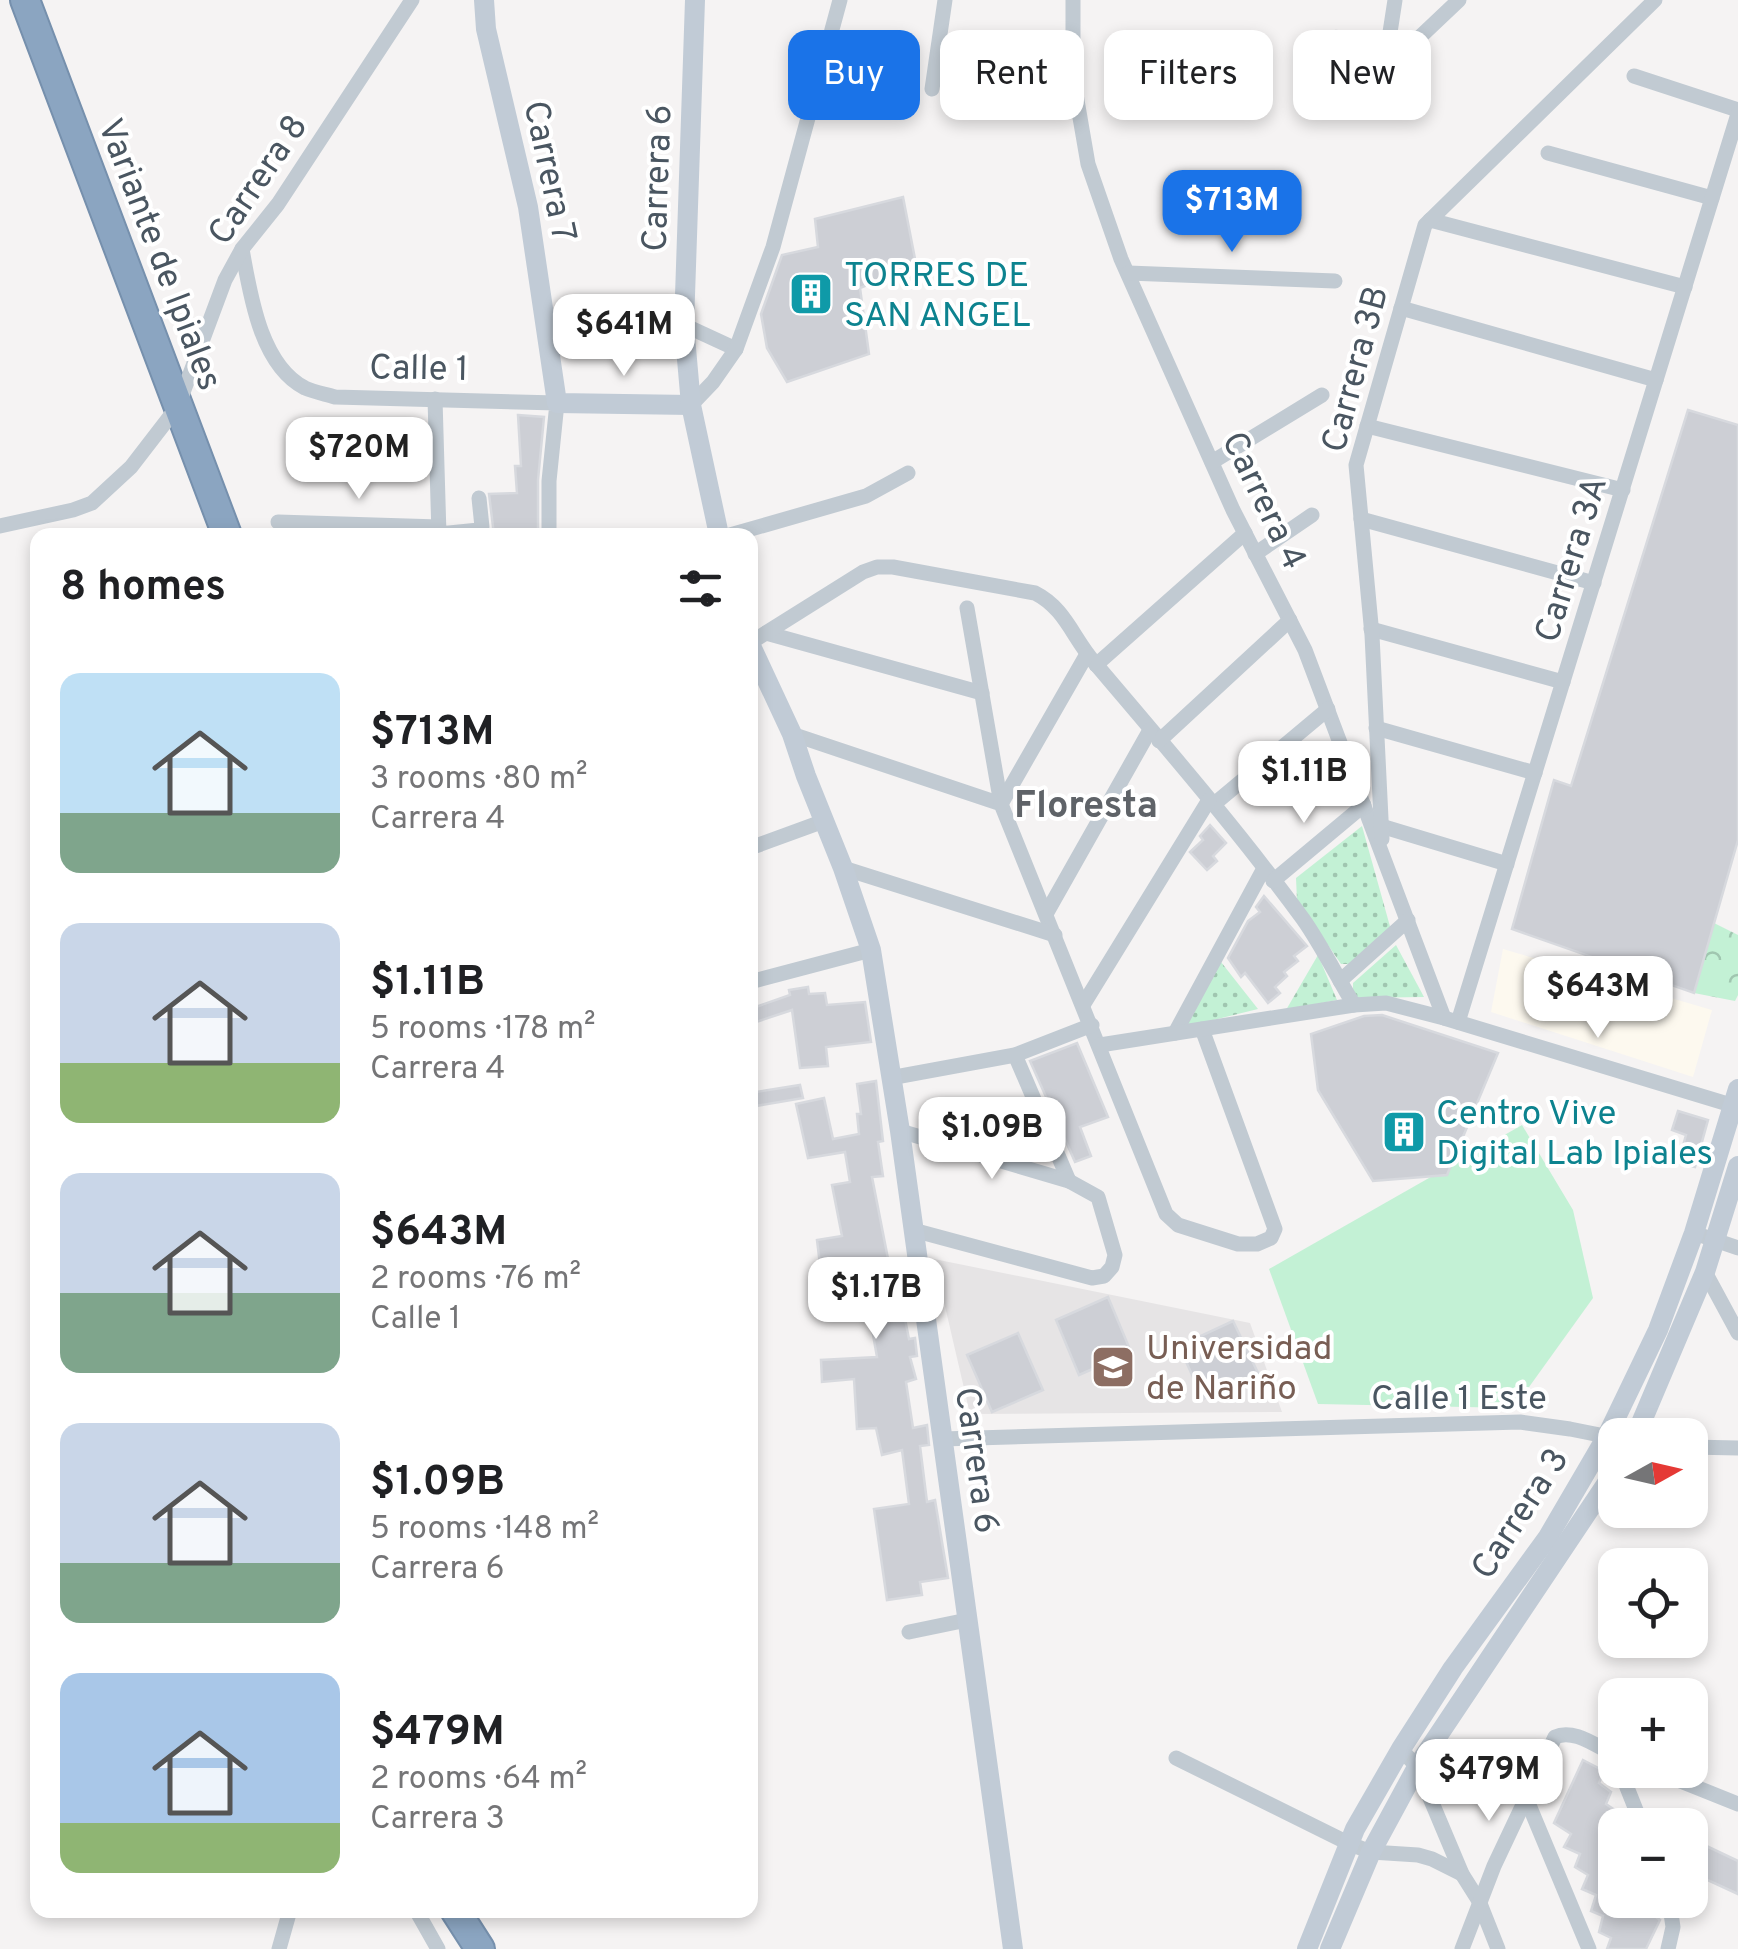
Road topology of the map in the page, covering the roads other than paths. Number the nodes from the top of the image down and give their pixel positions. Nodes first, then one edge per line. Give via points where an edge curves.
1 (24, 0) edge
2 (412, 0) edge
3 (484, 0) edge
4 (694, 0) edge
5 (840, 0) edge
6 (945, 0) edge
7 (1072, 0) edge
8 (1395, 0) edge
9 (1460, 0) edge
10 (1655, 0) edge
11 (1634, 76) dead end
12 (932, 88) dead end
13 (1738, 112) edge
14 (1548, 152) dead end
15 (1712, 198) junction
16 (1430, 220) junction
17 (242, 250) junction
18 (1128, 273) junction
19 (1335, 281) dead end
20 (1685, 287) junction
21 (1401, 308) junction
22 (684, 325) junction
23 (736, 349) junction
24 (1656, 380) junction
25 (1322, 395) dead end
26 (435, 399) junction
27 (557, 403) junction
28 (178, 406) junction
29 (690, 406) junction
30 (1367, 426) junction
31 (1212, 462) junction
32 (908, 473) dead end
33 (1622, 490) junction
34 (480, 498) dead end
35 (1312, 515) dead end
36 (1361, 519) junction
37 (278, 522) dead end
38 (0, 526) edge
39 (224, 528) edge
40 (375, 528) edge
41 (439, 528) edge
42 (481, 528) edge
43 (549, 528) edge
44 (717, 528) edge
45 (754, 528) edge
46 (1245, 533) junction
47 (1255, 554) junction
48 (1594, 583) junction
49 (967, 608) dead end
50 (1290, 620) junction
51 (1371, 628) junction
52 (758, 638) edge
53 (758, 641) edge
54 (758, 648) edge
55 (1092, 660) junction
56 (1563, 682) junction
57 (982, 693) junction
58 (1328, 709) junction
59 (1376, 728) junction
60 (792, 734) junction
61 (1155, 736) junction
62 (1536, 773) junction
63 (1211, 803) junction
64 (1001, 804) junction
65 (1364, 805) junction
66 (824, 822) junction
67 (1381, 826) junction
68 (758, 845) edge
69 (1382, 852) junction
70 (1507, 864) junction
71 (843, 868) junction
72 (1268, 876) junction
73 (1046, 914) junction
74 (1408, 920) junction
75 (1055, 935) junction
76 (871, 950) junction
77 (758, 980) edge
78 (1340, 981) junction
79 (1084, 1005) junction
80 (1354, 1005) junction
81 (1451, 1020) junction
82 (1092, 1025) junction
83 (1202, 1029) junction
84 (1175, 1033) junction
85 (1100, 1045) junction
86 (1015, 1055) junction
87 (890, 1078) junction
88 (1736, 1101) edge
89 (900, 1130) junction
90 (1738, 1166) edge
91 (1069, 1181) junction
92 (913, 1230) junction
93 (1704, 1236) junction
94 (1738, 1248) edge
95 (1705, 1272) junction
96 (1738, 1333) edge
97 (1619, 1418) edge
98 (1643, 1418) edge
99 (1598, 1435) edge
100 (942, 1439) junction
101 (1708, 1447) edge
102 (1738, 1448) edge
103 (1598, 1458) edge
104 (1598, 1496) edge
105 (967, 1620) junction
106 (909, 1632) dead end
107 (1598, 1748) edge
108 (1401, 1750) junction
109 (1176, 1758) dead end
110 (1417, 1768) junction
111 (1698, 1788) edge
112 (1526, 1798) junction
113 (1738, 1804) edge
114 (1350, 1844) junction
115 (1371, 1852) junction
116 (1462, 1874) junction
117 (1479, 1900) junction
118 (288, 1918) edge
119 (421, 1918) edge
120 (461, 1918) edge
121 (1672, 1918) edge
122 (279, 1949) edge
123 (438, 1949) edge
124 (480, 1949) edge
125 (1012, 1949) edge
126 (1307, 1949) edge
127 (1330, 1949) edge
128 (1462, 1949) edge
129 (1498, 1949) edge
130 (1589, 1949) edge
131 (1668, 1949) edge

1 - 28 highway, Variante de Ipiales
2 - 17 street, Carrera 8
3 - 27 main road, Carrera 7 via 528,207
4 - 22 main road, Carrera 6
5 - 23 street via 773,247
6 - 12 street
7 - 18 street, Carrera 4 via 1073,77 1088,164
8 - 9 street via 1384,72
10 - 16 street, Carrera 3B
11 - 13 street
13 - 15 street, Carrera 3A
14 - 15 street
15 - 20 street, Carrera 3A
16 - 20 street
16 - 21 street, Carrera 3B
17 - 26 street, Calle 1 via 256,318 279,365 303,387 335,397
17 - 28 street, Carrera 8
18 - 19 street
18 - 31 street, Carrera 4
20 - 24 street, Carrera 3A
21 - 24 street
21 - 30 street, Carrera 3B
22 - 23 street
22 - 29 main road, Carrera 6
23 - 29 street
24 - 33 street, Carrera 3A
25 - 31 street
26 - 27 street, Calle 1
26 - 41 street
27 - 29 main road, Calle 1
27 - 43 street, Carrera 7
28 - 38 street, Carrera 8 via 131,468 92,502
28 - 39 highway, Variante de Ipiales
29 - 44 main road, Carrera 6
30 - 33 street
30 - 36 street, Carrera 3B via 1356,465
31 - 46 street, Carrera 4
32 - 45 street via 866,496
33 - 48 street, Carrera 3A
34 - 42 street
35 - 47 street
36 - 48 street
36 - 51 street, Carrera 3B
37 - 40 street
46 - 47 street, Carrera 4
46 - 55 street
47 - 50 street, Carrera 4
48 - 56 street, Carrera 3A
49 - 57 street
50 - 58 street, Carrera 4
50 - 61 street
51 - 56 street
51 - 59 street, Carrera 3B
52 - 55 street via 863,572 893,567 1035,592 1058,609
53 - 57 street
54 - 60 main road, Carrera 6
55 - 61 street
55 - 64 street
56 - 62 street, Carrera 3A
57 - 64 street
58 - 63 street
58 - 65 street, Carrera 4
59 - 62 street
59 - 67 street, Carrera 3B
60 - 64 street
60 - 66 main road, Carrera 6
61 - 63 street
61 - 73 street
62 - 70 street, Carrera 3A
63 - 72 street
63 - 79 street
64 - 73 street
65 - 69 street, Carrera 4
65 - 72 street
66 - 68 street
66 - 71 main road, Carrera 6
67 - 69 street, Carrera 3B
67 - 70 street
69 - 74 street, Carrera 4
70 - 81 street, Carrera 3A
71 - 75 street
71 - 76 main road, Carrera 6
72 - 78 street
72 - 84 street
73 - 75 street
74 - 78 street
74 - 81 street, Carrera 4
75 - 79 street
76 - 77 street
76 - 87 main road, Carrera 6
78 - 80 street
79 - 82 street
80 - 81 street via 1386,1003
80 - 83 street
81 - 88 street
82 - 85 street
82 - 86 street
83 - 84 street
83 - 85 street via 1275,1229 1257,1244 1178,1225 1166,1214
84 - 85 street
86 - 87 street
86 - 91 street
87 - 89 main road, Carrera 6
88 - 93 main road, Carrera 3
89 - 91 street
89 - 92 main road, Carrera 6
90 - 93 main road, Carrera 3
91 - 92 street via 1098,1197 1115,1256 1104,1276
92 - 100 main road, Carrera 6
93 - 94 street
93 - 95 main road, Carrera 3
93 - 97 main road, Carrera 3
95 - 96 street
95 - 98 main road, Carrera 3
99 - 100 street, Calle 1 Este via 1520,1422
100 - 105 main road, Carrera 6
101 - 102 street
103 - 108 main road, Carrera 3
104 - 110 main road, Carrera 3
105 - 106 street
105 - 125 main road, Carrera 6
107 - 112 street via 1573,1735 1555,1737
108 - 110 street
108 - 114 main road, Carrera 3
109 - 114 street
110 - 115 main road, Carrera 3
110 - 116 street
111 - 113 street
112 - 117 street
112 - 130 street
114 - 115 street
114 - 126 main road, Carrera 3
115 - 116 street via 1418,1855
115 - 127 main road, Carrera 3
116 - 117 street
117 - 128 street
117 - 129 street
118 - 122 street
119 - 123 street
120 - 124 highway
121 - 131 street

